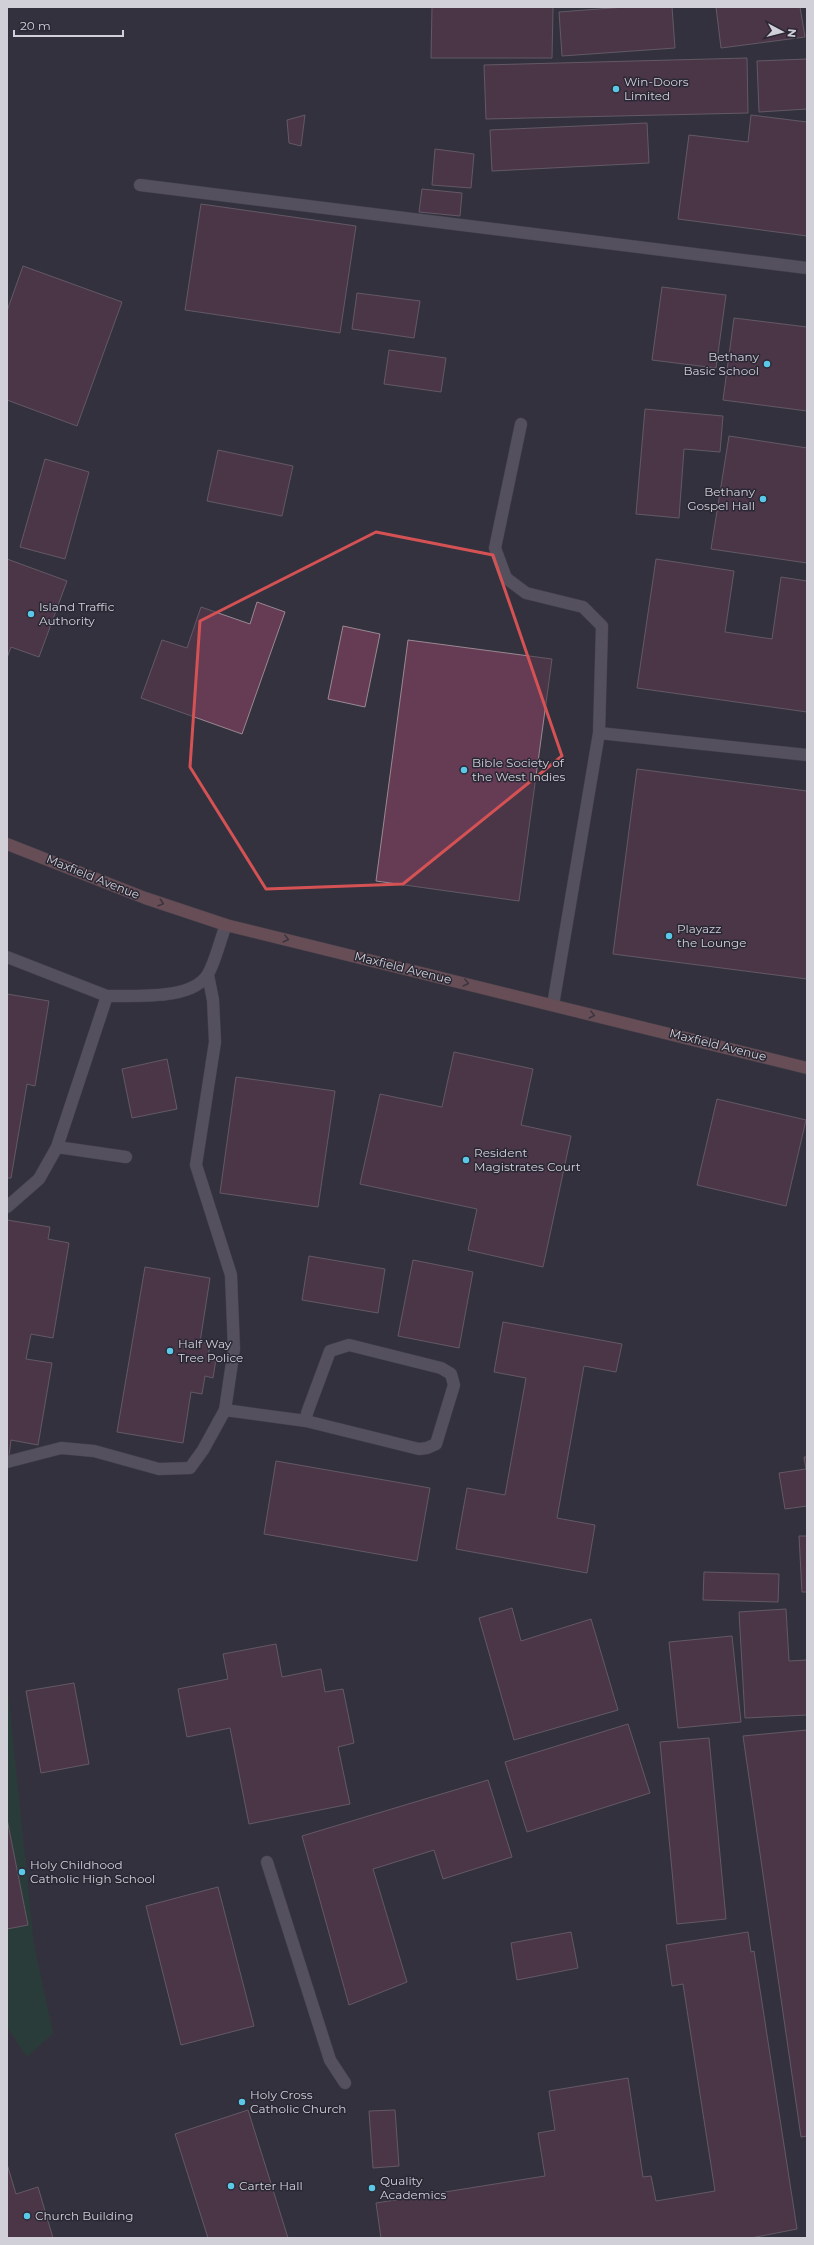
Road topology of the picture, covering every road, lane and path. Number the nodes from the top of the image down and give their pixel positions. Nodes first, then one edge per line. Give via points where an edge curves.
1 (140, 185) dead end
2 (807, 268) edge
3 (521, 424) dead end
4 (599, 733) junction
5 (807, 755) edge
6 (7, 844) edge
7 (226, 925) junction
8 (7, 957) edge
9 (208, 975) junction
10 (107, 996) junction
11 (553, 1005) junction
12 (807, 1068) edge
13 (57, 1147) junction
14 (126, 1157) dead end
15 (7, 1208) edge
16 (225, 1410) junction
17 (306, 1421) junction
18 (7, 1462) edge
19 (267, 1862) dead end
20 (345, 2083) dead end

1 - 2 street
3 - 4 street via 495,548 506,578 511,582 526,592 583,607 602,626
4 - 5 street
4 - 11 street
6 -> 7 main road, Maxfield Avenue via 145,898
7 - 9 street
7 -> 11 main road, Maxfield Avenue
8 - 10 street
9 - 10 street via 191,990
9 - 16 street via 213,1000 215,1042 196,1165 231,1275 234,1350
10 - 13 street
11 -> 12 main road, Maxfield Avenue
13 - 14 street
13 - 15 street via 39,1179
16 - 17 street
16 - 18 street via 190,1468 159,1469 94,1451 61,1448
17 - 17 street via 419,1449 427,1448 436,1444 454,1385 451,1374 441,1368 348,1345 330,1351
19 - 20 street via 330,2060

